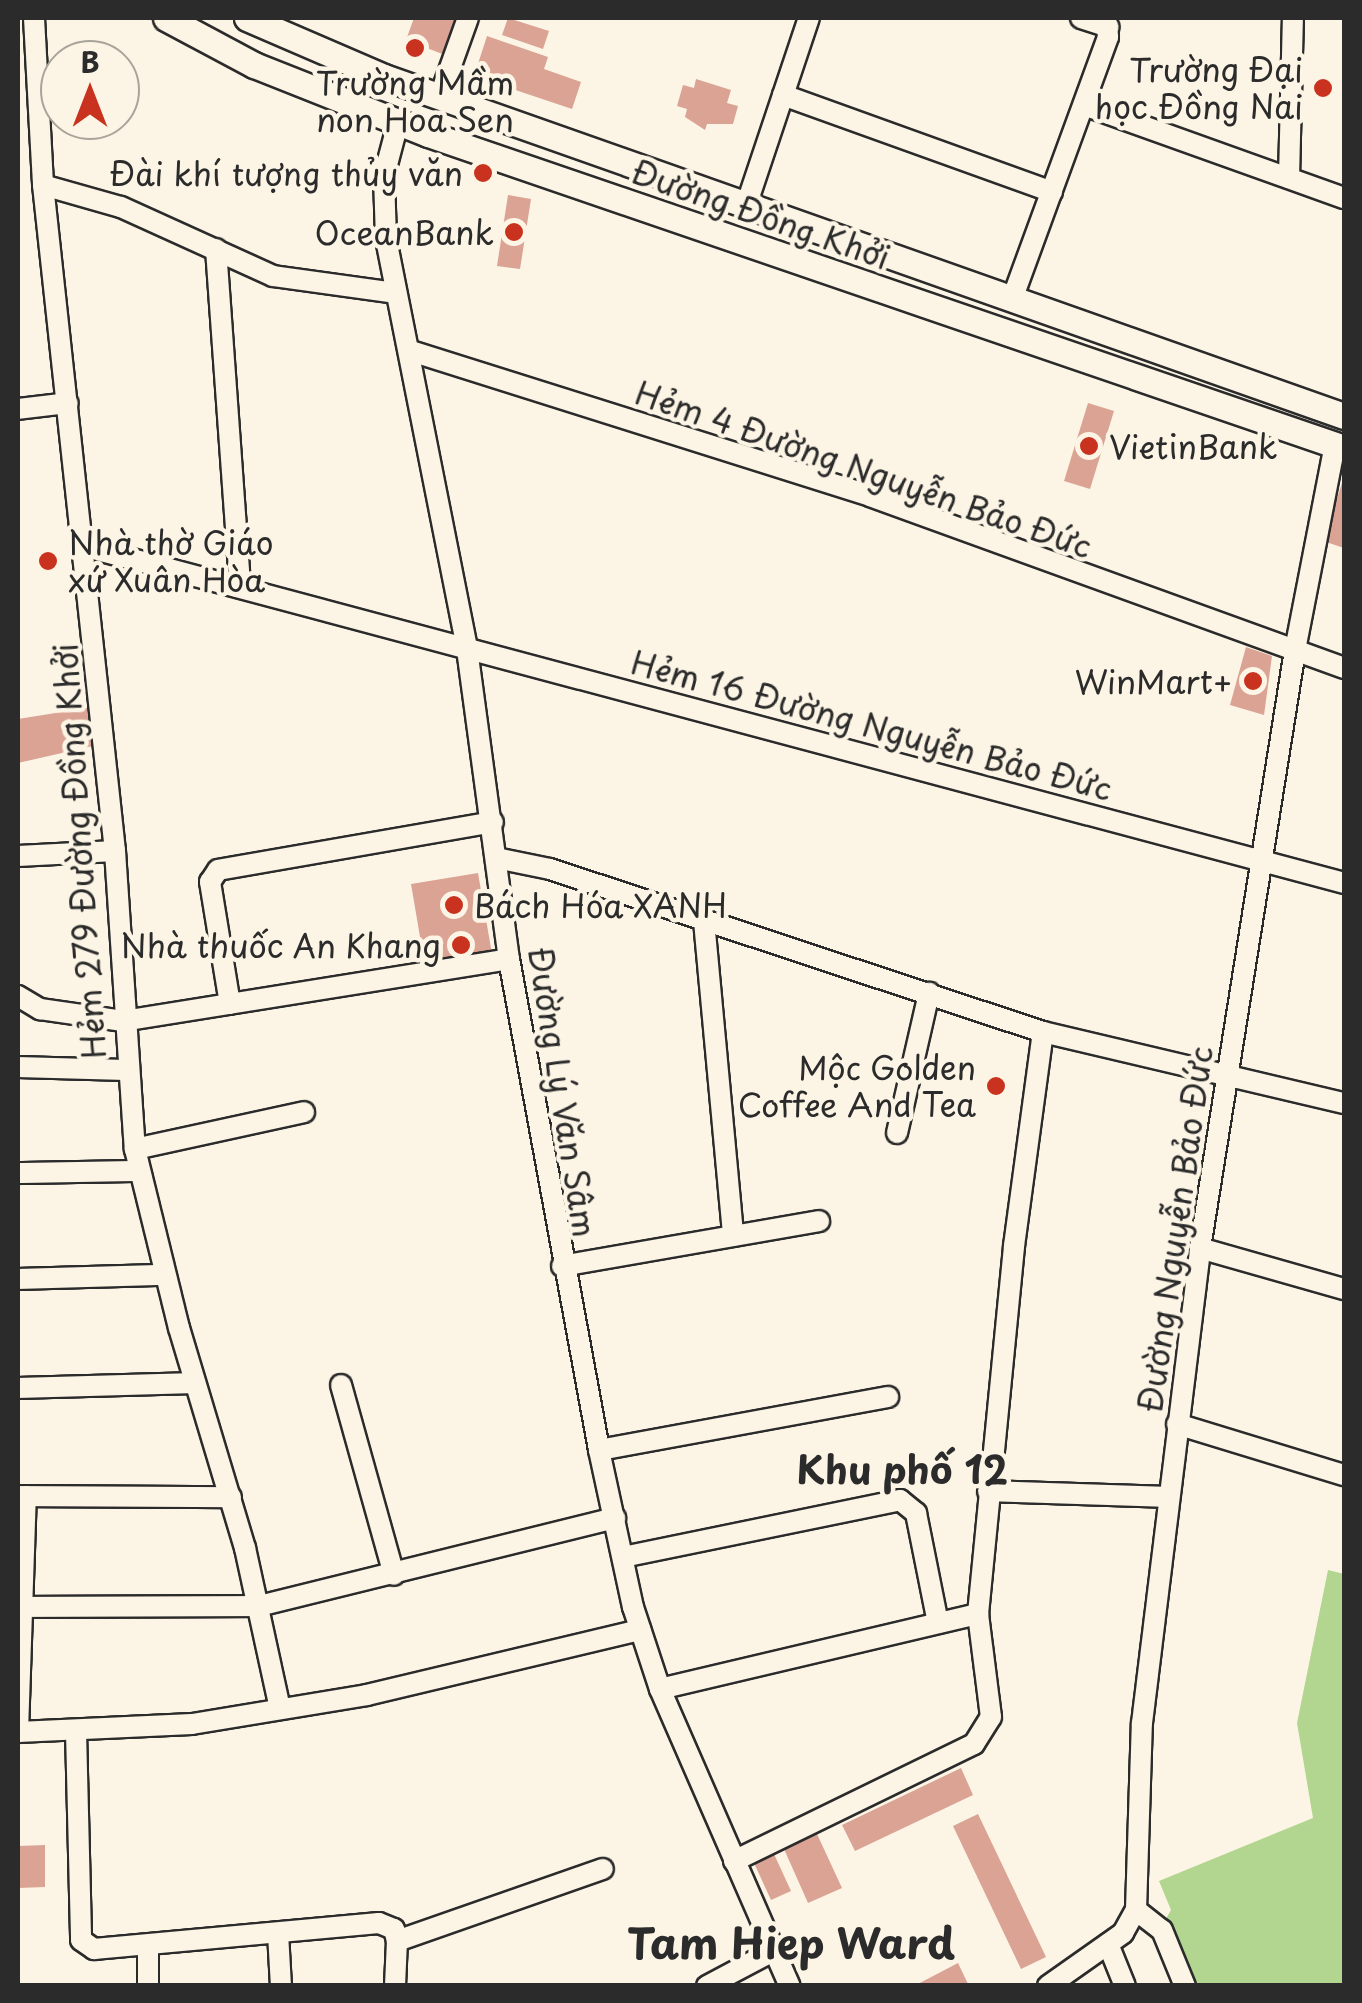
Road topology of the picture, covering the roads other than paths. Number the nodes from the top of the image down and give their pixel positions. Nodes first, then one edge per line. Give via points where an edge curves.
1 (34, 18) edge
2 (166, 18) edge
3 (247, 18) edge
4 (468, 18) edge
5 (809, 18) edge
6 (1081, 18) edge
7 (1293, 18) edge
8 (1107, 22) edge
9 (409, 86) junction
10 (783, 95) junction
11 (440, 96) junction
12 (1084, 105) junction
13 (398, 123) junction
14 (428, 134) junction
15 (1289, 178) junction
16 (43, 185) junction
17 (1052, 192) junction
18 (1344, 198) edge
19 (748, 200) junction
20 (216, 249) junction
21 (396, 293) junction
22 (1014, 294) junction
23 (412, 351) junction
24 (68, 402) junction
25 (18, 408) edge
26 (1343, 415) edge
27 (1340, 446) edge
28 (84, 546) junction
29 (240, 587) junction
30 (467, 648) junction
31 (1295, 650) junction
32 (1344, 668) edge
33 (493, 822) junction
34 (115, 851) junction
35 (18, 856) edge
36 (501, 859) junction
37 (1262, 862) junction
38 (1344, 883) edge
39 (704, 921) junction
40 (510, 959) junction
41 (929, 993) junction
42 (18, 996) edge
43 (230, 1004) junction
44 (122, 1021) junction
45 (1043, 1032) junction
46 (18, 1067) edge
47 (125, 1070) junction
48 (1227, 1076) junction
49 (1344, 1103) edge
50 (304, 1112) dead end
51 (897, 1132) dead end
52 (135, 1149) junction
53 (138, 1171) junction
54 (18, 1173) edge
55 (819, 1221) dead end
56 (733, 1236) junction
57 (1200, 1248) junction
58 (562, 1266) junction
59 (164, 1275) junction
60 (18, 1279) edge
61 (1344, 1289) edge
62 (195, 1383) junction
63 (341, 1385) dead end
64 (18, 1388) edge
65 (888, 1397) dead end
66 (1177, 1424) junction
67 (599, 1450) junction
68 (1344, 1475) edge
69 (988, 1491) junction
70 (22, 1496) edge
71 (231, 1497) junction
72 (1168, 1497) junction
73 (615, 1518) junction
74 (623, 1557) junction
75 (394, 1575) junction
76 (259, 1606) junction
77 (19, 1607) edge
78 (978, 1614) junction
79 (938, 1623) junction
80 (640, 1630) junction
81 (660, 1689) junction
82 (280, 1708) junction
83 (76, 1731) junction
84 (18, 1732) edge
85 (734, 1861) junction
86 (603, 1869) dead end
87 (1136, 1910) junction
88 (278, 1933) junction
89 (397, 1941) junction
90 (1108, 1944) junction
91 (148, 1946) junction
92 (773, 1951) junction
93 (148, 1986) edge
94 (281, 1986) edge
95 (395, 1986) edge
96 (706, 1986) edge
97 (790, 1986) edge
98 (1048, 1986) edge
99 (1125, 1986) edge
100 (1184, 1986) edge

1 - 16 street, Hẻm 279 Đường Đồng Khởi
2 - 13 main road, Đường Đồng Khởi via 254,65
3 - 9 main road, Đường Đồng Khởi
4 - 11 street
5 - 10 street
6 - 8 street
7 - 15 street
8 - 12 street
9 - 11 main road, Đường Đồng Khởi
9 - 13 main road
10 - 17 street
10 - 19 street
11 - 14 main road
11 - 19 main road, Đường Đồng Khởi
12 - 15 street
12 - 17 street
13 - 14 main road, Đường Đồng Khởi
13 - 21 street, Đường Lý Văn Sâm via 383,194
14 - 27 main road, Đường Đồng Khởi
15 - 18 street
16 - 20 street via 121,207
16 - 24 street, Hẻm 279 Đường Đồng Khởi
17 - 22 street
19 - 22 main road, Đường Đồng Khởi
20 - 21 street via 273,276
20 - 29 street
21 - 23 street, Đường Lý Văn Sâm
22 - 26 main road, Đường Đồng Khởi
23 - 30 street, Đường Lý Văn Sâm
23 - 31 street, Hẻm 4 Đường Nguyễn Bảo Đức via 870,496
24 - 25 street
24 - 28 street, Hẻm 279 Đường Đồng Khởi
26 - 27 main road
27 - 31 street, Đường Nguyễn Bảo Đức
28 - 29 street, Hẻm 16 Đường Nguyễn Bảo Đức
28 - 34 street, Hẻm 279 Đường Đồng Khởi
29 - 30 street, Hẻm 16 Đường Nguyễn Bảo Đức
30 - 33 street, Đường Lý Văn Sâm
30 - 37 street, Hẻm 16 Đường Nguyễn Bảo Đức
31 - 32 street, Hẻm 4 Đường Nguyễn Bảo Đức
31 - 37 street, Đường Nguyễn Bảo Đức
33 - 36 street, Đường Lý Văn Sâm
33 - 43 street via 218,870 210,882
34 - 35 street
34 - 44 street, Hẻm 279 Đường Đồng Khởi
36 - 39 street
36 - 40 street, Đường Lý Văn Sâm
37 - 38 street, Hẻm 16 Đường Nguyễn Bảo Đức
37 - 48 street, Đường Nguyễn Bảo Đức
39 - 41 street
39 - 56 street
40 - 43 street
40 - 58 street, Đường Lý Văn Sâm
41 - 45 street
41 - 51 street
42 - 44 street via 40,1009
43 - 44 street
44 - 47 street, Hẻm 279 Đường Đồng Khởi
45 - 48 street
45 - 69 street
46 - 47 street
47 - 52 street, Hẻm 279 Đường Đồng Khởi
48 - 49 street
48 - 57 street, Đường Nguyễn Bảo Đức
50 - 52 street
52 - 53 street, Hẻm 279 Đường Đồng Khởi
53 - 54 street
53 - 59 street, Hẻm 279 Đường Đồng Khởi
55 - 56 street
56 - 58 street
57 - 61 street
57 - 66 street, Đường Nguyễn Bảo Đức
58 - 67 street, Đường Lý Văn Sâm
59 - 60 street
59 - 62 street, Hẻm 279 Đường Đồng Khởi
62 - 64 street
62 - 71 street, Hẻm 279 Đường Đồng Khởi
63 - 75 street
65 - 67 street
66 - 68 street
66 - 72 street, Đường Nguyễn Bảo Đức
67 - 73 street, Đường Lý Văn Sâm
69 - 72 street
69 - 78 street
70 - 71 street
70 - 77 street
71 - 76 street, Hẻm 279 Đường Đồng Khởi
72 - 87 street, Đường Nguyễn Bảo Đức via 1142,1722
73 - 74 street, Đường Lý Văn Sâm
73 - 75 street
74 - 79 street via 900,1500 916,1513
74 - 80 street, Đường Lý Văn Sâm
75 - 76 street
76 - 77 street
76 - 82 street, Hẻm 279 Đường Đồng Khởi
77 - 84 street
78 - 79 street
78 - 85 street via 991,1717 974,1744
79 - 81 street
80 - 81 street, Đường Lý Văn Sâm
80 - 82 street via 436,1680
81 - 85 street, Đường Lý Văn Sâm
82 - 83 street via 192,1724
83 - 84 street
83 - 91 street via 82,1940 94,1949
85 - 92 street, Đường Lý Văn Sâm
86 - 89 street
87 - 90 street via 1130,1927
87 - 100 street via 1162,1930
88 - 89 street via 379,1923 394,1929
88 - 91 street
88 - 94 street
89 - 95 street
90 - 98 street
90 - 99 street
91 - 93 street
92 - 96 street
92 - 97 street, Đường Lý Văn Sâm

